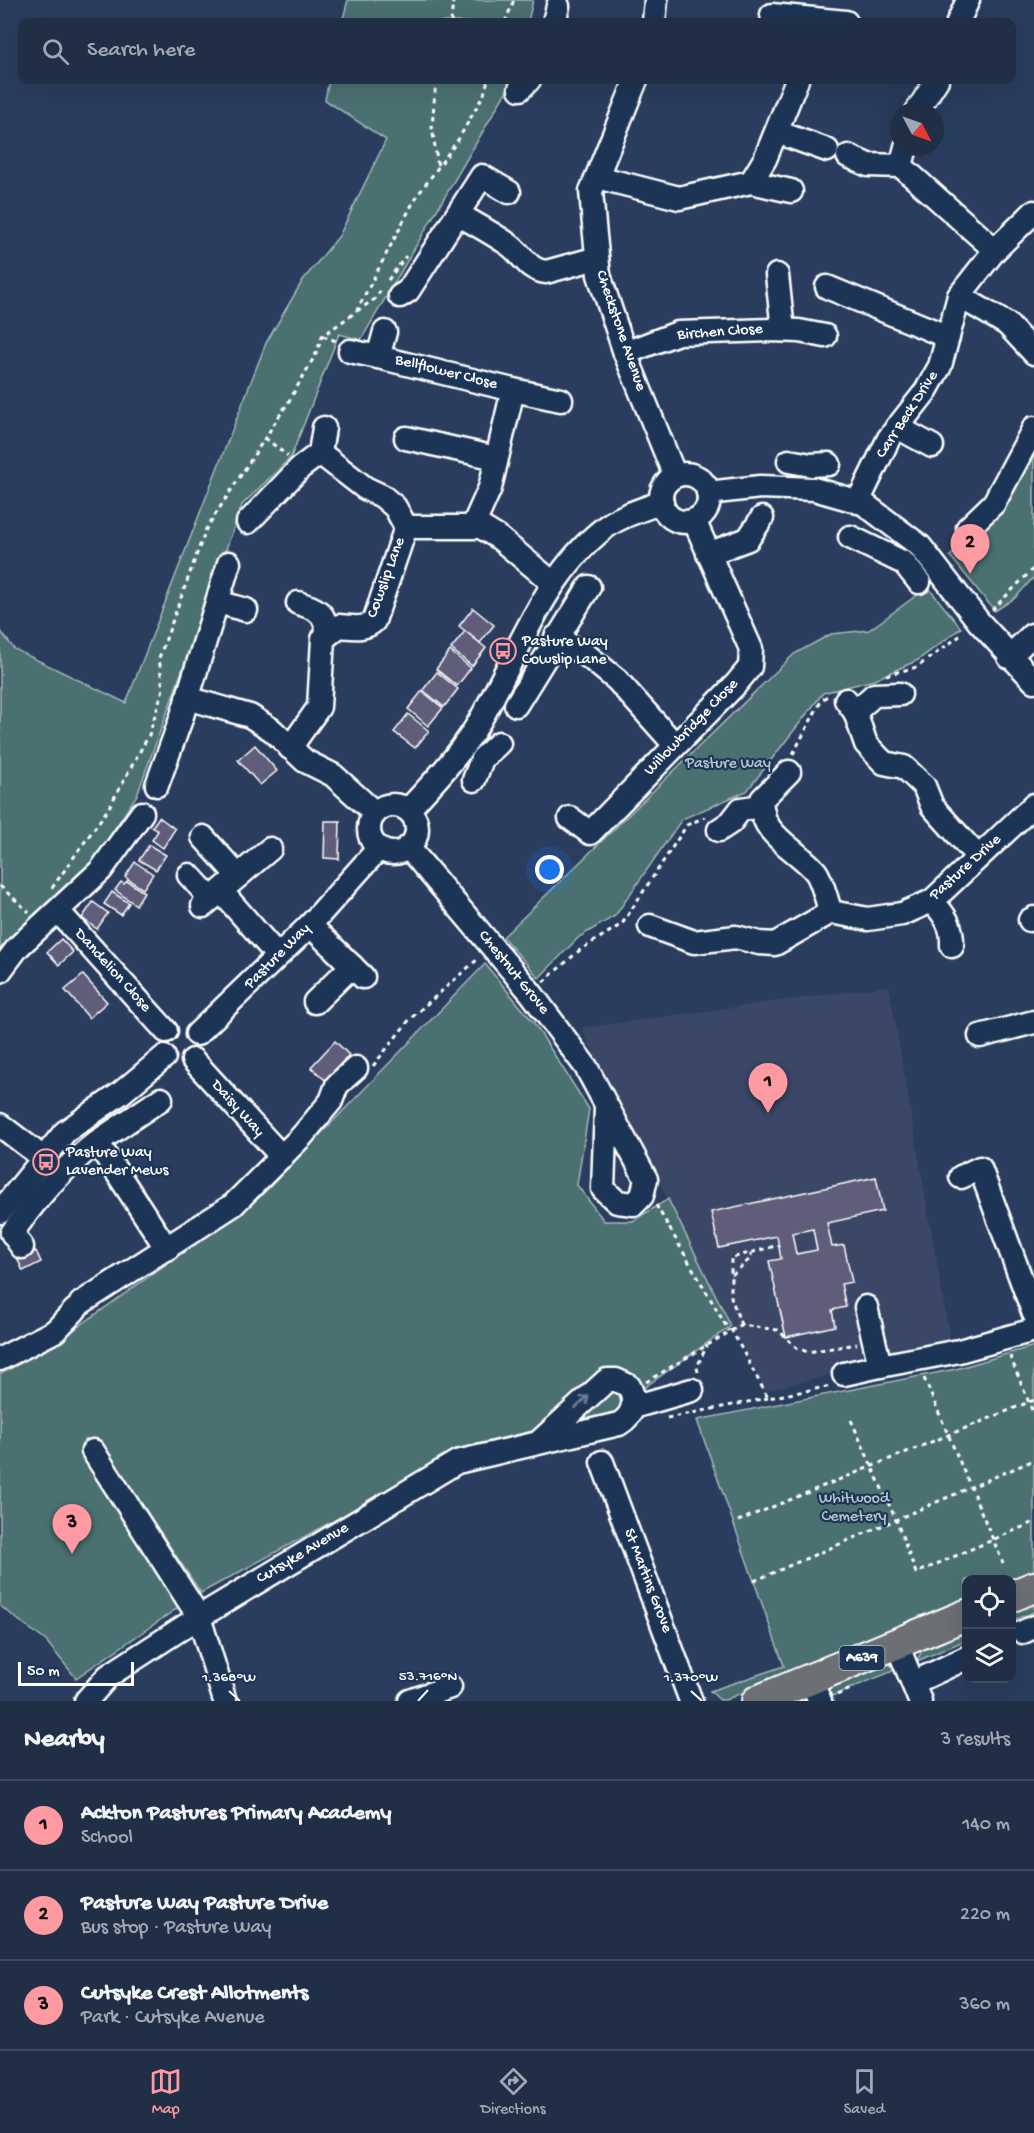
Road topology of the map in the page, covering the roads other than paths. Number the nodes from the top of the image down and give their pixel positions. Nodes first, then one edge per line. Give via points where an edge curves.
1 (656, 0) edge
2 (968, 0) edge
3 (772, 15) dead end
4 (654, 18) edge
5 (794, 18) edge
6 (960, 18) edge
7 (634, 84) edge
8 (795, 84) edge
9 (934, 84) edge
10 (923, 102) edge
11 (777, 132) junction
12 (904, 157) edge
13 (597, 177) junction
14 (751, 182) junction
15 (791, 191) dead end
16 (509, 192) dead end
17 (1034, 212) edge
18 (458, 214) junction
19 (994, 250) junction
20 (597, 258) junction
21 (777, 283) dead end
22 (827, 287) dead end
23 (400, 296) dead end
24 (959, 296) junction
25 (791, 330) junction
26 (385, 332) dead end
27 (825, 336) dead end
28 (948, 337) junction
29 (351, 351) dead end
30 (625, 353) junction
31 (1034, 353) edge
32 (378, 357) junction
33 (521, 392) junction
34 (561, 400) dead end
35 (897, 427) junction
36 (324, 428) dead end
37 (1034, 428) edge
38 (406, 438) dead end
39 (932, 446) dead end
40 (320, 453) junction
41 (496, 458) junction
42 (808, 463) dead end
43 (675, 476) junction
44 (805, 488) junction
45 (708, 493) junction
46 (662, 502) junction
47 (858, 502) junction
48 (762, 518) dead end
49 (694, 520) junction
50 (248, 522) dead end
51 (473, 526) junction
52 (406, 527) junction
53 (968, 528) dead end
54 (849, 537) dead end
55 (708, 554) junction
56 (927, 555) junction
57 (229, 563) dead end
58 (553, 583) junction
59 (589, 587) dead end
60 (218, 602) junction
61 (298, 603) dead end
62 (246, 610) dead end
63 (327, 634) junction
64 (556, 637) junction
65 (1031, 642) edge
66 (1009, 657) junction
67 (1034, 681) edge
68 (900, 694) dead end
69 (516, 705) dead end
70 (184, 709) junction
71 (499, 743) dead end
72 (675, 745) junction
73 (290, 748) junction
74 (461, 748) junction
75 (482, 759) junction
76 (789, 772) dead end
77 (474, 780) dead end
78 (157, 785) dead end
79 (408, 810) junction
80 (763, 812) junction
81 (142, 813) dead end
82 (375, 813) junction
83 (1032, 813) edge
84 (570, 818) dead end
85 (719, 830) dead end
86 (203, 837) dead end
87 (408, 847) junction
88 (379, 848) junction
89 (271, 851) dead end
90 (976, 856) junction
91 (243, 872) junction
92 (189, 875) dead end
93 (211, 898) junction
94 (932, 901) junction
95 (58, 910) junction
96 (831, 912) junction
97 (310, 925) junction
98 (650, 926) dead end
99 (955, 937) dead end
100 (277, 955) junction
101 (0, 971) edge
102 (315, 1002) dead end
103 (1034, 1022) edge
104 (166, 1031) junction
105 (197, 1034) junction
106 (976, 1035) dead end
107 (164, 1057) junction
108 (193, 1060) junction
109 (356, 1068) dead end
110 (161, 1099) dead end
111 (606, 1107) junction
112 (0, 1125) edge
113 (97, 1142) junction
114 (42, 1157) junction
115 (282, 1157) junction
116 (961, 1177) dead end
117 (0, 1212) edge
118 (22, 1247) dead end
119 (167, 1249) junction
120 (866, 1307) dead end
121 (1034, 1314) edge
122 (1034, 1329) edge
123 (0, 1359) edge
124 (880, 1366) junction
125 (844, 1374) dead end
126 (692, 1390) road end
127 (631, 1406) junction
128 (539, 1442) junction
129 (93, 1451) dead end
130 (602, 1462) dead end
131 (1034, 1587) edge
132 (1016, 1594) edge
133 (199, 1617) junction
134 (962, 1617) edge
135 (897, 1644) junction
136 (962, 1661) edge
137 (450, 1687) dead end
138 (815, 1690) edge
139 (917, 1692) edge
140 (86, 1701) edge
141 (225, 1701) edge
142 (410, 1701) edge
143 (692, 1701) edge
144 (757, 1701) edge

1 - 4 street
2 - 6 street
3 - 5 street
7 - 13 street, Checkstone Avenue
8 - 11 street
9 - 10 street
11 - 12 street via 868,165
11 - 14 street
12 - 19 street
13 - 14 street via 679,198
13 - 20 street, Checkstone Avenue via 591,191
14 - 15 street
16 - 18 street via 483,176
17 - 19 street, Carr Beck Drive
18 - 20 street via 511,246 527,265 539,271
18 - 23 street via 408,291
19 - 24 street, Carr Beck Drive
20 - 30 street, Checkstone Avenue
21 - 25 street, Birchen Close
22 - 28 street
24 - 28 street, Carr Beck Drive
24 - 31 street via 1007,324
25 - 27 street
25 - 30 street, Birchen Close via 678,333
26 - 32 street, Bellflower Close
28 - 35 street, Carr Beck Drive via 940,366 926,391
29 - 32 street, Bellflower Close
30 - 43 street, Checkstone Avenue
32 - 33 street, Bellflower Close
33 - 34 street
33 - 41 street, Bellflower Close
35 - 39 street
35 - 47 street, Carr Beck Drive
36 - 40 street
37 - 53 street via 994,503
38 - 41 street
40 - 50 street via 300,468
40 - 52 street via 395,507
41 - 51 street, Bellflower Close via 490,488
42 - 44 street
43 - 45 street via 696,477
43 - 46 street via 664,487
44 - 45 street via 760,487
44 - 47 street
45 - 49 street via 707,506
46 - 49 street via 674,519
46 - 58 street via 608,525
47 - 56 street
48 - 55 street via 748,539
49 - 55 street, Willowbridge Close
51 - 52 street, Cowslip Lane
51 - 58 street, Cowslip Lane via 499,538
52 - 63 street, Cowslip Lane via 374,621 360,628 339,627
54 - 56 street via 886,553 914,575
55 - 72 street, Willowbridge Close via 751,649 750,667
56 - 66 street
57 - 60 street
58 - 74 street
59 - 64 street
60 - 62 street
60 - 70 street
61 - 63 street via 323,615
63 - 73 street via 322,639 319,707
64 - 69 street
64 - 72 street via 617,680
65 - 66 street
66 - 67 street
68 - 90 street via 874,695 850,706 867,744 884,763 904,767 924,786 932,806
70 - 73 street via 250,716
70 - 78 street
71 - 75 street
72 - 84 street, Willowbridge Close via 590,833
73 - 82 street via 305,761 333,775
74 - 75 street
74 - 79 street via 447,770
75 - 77 street
76 - 80 street via 762,799
79 - 82 street via 394,805
79 - 87 street via 416,828
80 - 85 street via 755,807 741,809
80 - 96 street via 779,840 816,873
81 - 95 street via 101,870
82 - 88 street via 369,829
83 - 90 street, Pasture Drive
86 - 91 street
87 - 88 street via 393,853
87 - 111 street, Chestnut Grove via 531,993 586,1067
88 - 97 street, Pasture Way
89 - 91 street
90 - 94 street, Pasture Drive
91 - 93 street
92 - 93 street
93 - 100 street
94 - 96 street, Pasture Drive via 902,914 868,919
94 - 99 street
95 - 101 street via 33,921
95 - 104 street, Dandelion Close
96 - 98 street via 776,944 736,937 694,942
97 - 100 street, Pasture Way
97 - 102 street via 358,971
100 - 105 street, Pasture Way
103 - 106 street
104 - 105 street via 184,1026
104 - 107 street via 161,1041
105 - 108 street via 199,1050
107 - 108 street via 182,1065
107 - 114 street via 65,1132
108 - 115 street, Daisy Way
109 - 115 street via 337,1085 332,1101
110 - 113 street
111 - 111 street, Chestnut Grove via 646,1179 638,1201 627,1205 609,1197 603,1189
112 - 114 street
113 - 118 street via 62,1169 17,1226 12,1233
113 - 119 street
114 - 117 street
115 - 119 street via 233,1205
116 - 121 street via 980,1168
119 - 123 street via 78,1306 55,1331
120 - 124 street
122 - 124 street via 952,1352
124 - 125 street
126 - 127 street
127 - 128 street, Cutsyke Avenue via 619,1424
128 -> 127 street, Cutsyke Avenue via 607,1380 623,1383
128 - 133 street, Cutsyke Avenue via 457,1462
129 - 133 street
130 - 143 street, St Martins Grove
131 - 132 main road
133 - 140 street, Cutsyke Avenue via 108,1676
133 - 141 street
134 - 135 main road, A639
135 - 138 main road, A639
135 - 139 street
136 - 139 street
137 - 142 street
138 - 144 main road, A639

